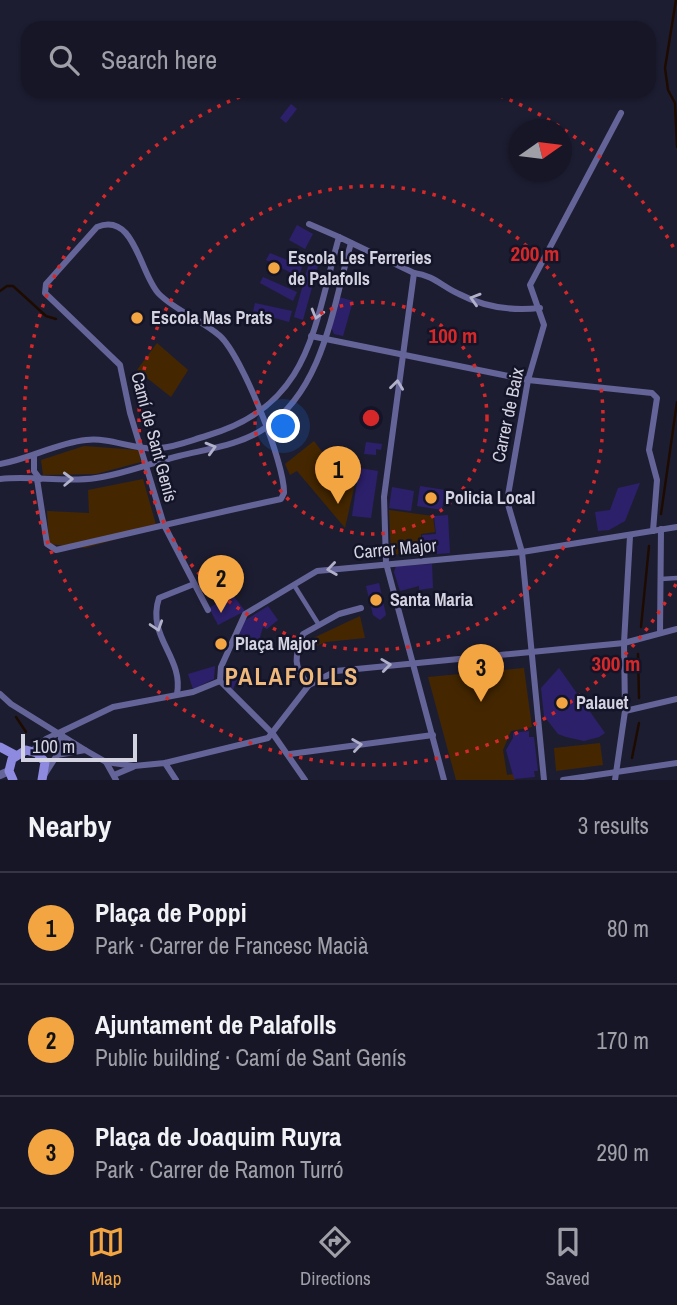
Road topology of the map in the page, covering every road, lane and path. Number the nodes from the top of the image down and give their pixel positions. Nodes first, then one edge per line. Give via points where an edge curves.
1 (621, 113) dead end
2 (309, 224) dead end
3 (339, 237) junction
4 (351, 243) junction
5 (414, 273) junction
6 (540, 308) junction
7 (311, 336) junction
8 (323, 340) junction
9 (401, 355) junction
10 (528, 380) junction
11 (260, 413) junction
12 (265, 428) junction
13 (141, 447) junction
14 (34, 457) junction
15 (0, 464) edge
16 (145, 465) junction
17 (0, 479) edge
18 (38, 479) junction
19 (164, 525) junction
20 (677, 527) edge
21 (661, 529) junction
22 (653, 531) junction
23 (630, 536) junction
24 (522, 552) junction
25 (386, 563) junction
26 (677, 578) edge
27 (661, 579) junction
28 (194, 584) junction
29 (294, 585) junction
30 (361, 608) dead end
31 (208, 610) dead end
32 (319, 625) junction
33 (677, 629) edge
34 (660, 633) junction
35 (624, 643) junction
36 (530, 654) junction
37 (412, 662) junction
38 (220, 681) junction
39 (309, 685) junction
40 (0, 694) edge
41 (177, 694) junction
42 (677, 699) edge
43 (625, 711) junction
44 (41, 724) junction
45 (62, 734) junction
46 (273, 734) junction
47 (433, 735) junction
48 (46, 739) junction
49 (0, 749) edge
50 (85, 750) junction
51 (32, 751) junction
52 (290, 754) junction
53 (15, 755) junction
54 (57, 755) junction
55 (106, 762) junction
56 (165, 762) junction
57 (677, 763) edge
58 (134, 766) junction
59 (615, 772) junction
60 (7, 775) edge
61 (44, 777) edge
62 (115, 777) edge
63 (176, 780) edge
64 (305, 780) edge
65 (444, 780) edge
66 (544, 780) edge
67 (563, 780) edge
68 (615, 780) edge

1 - 6 street, Carrer de Baix via 530,285
2 - 3 street
3 - 4 street
3 -> 7 street
4 - 5 street
4 - 8 street
6 -> 5 street via 503,308
5 - 9 street
6 - 10 street, Carrer de Baix via 544,325
7 - 8 street
7 - 11 street via 293,378
8 - 9 street
8 - 12 street via 301,391
9 - 10 street
25 -> 9 street via 384,497
10 - 22 street via 652,393 657,398 649,450 657,480
10 - 24 street, Carrer de Baix via 507,501
11 - 12 street
11 - 13 street via 221,432 160,449
11 - 13 street, Camí de Sant Genís via 235,353 219,335 159,294 129,234 106,224 97,228 46,284 45,293 120,365
16 -> 12 street via 236,441
12 - 19 street via 285,493 281,499
13 - 14 street via 89,439 67,442
13 - 16 street, Camí de Sant Genís
14 - 15 street
14 - 18 street
18 -> 16 street via 95,478
16 - 19 street, Camí de Sant Genís
17 - 18 street
18 - 19 street via 47,544 56,550
19 - 28 street, Camí de Sant Genís
20 - 21 street, Carrer Major
21 - 22 street, Carrer Major
21 - 27 street
22 - 23 street, Carrer Major
23 - 24 street, Carrer Major
23 - 35 street
24 - 25 street, Carrer Major
24 - 36 street, Carrer de Baix
25 -> 29 street, Carrer Major via 317,571
25 - 37 street
26 - 27 street
27 - 34 street
28 - 31 street, Camí de Sant Genís
28 -> 41 street via 159,598 153,614 176,668
29 - 32 street
29 - 38 street, Carrer Major via 245,614
30 - 32 street
32 - 39 street via 303,634 295,659 298,673
33 - 34 street
34 - 35 street
35 - 36 street
35 - 43 street
36 - 37 street
36 - 66 street, Carrer de Baix
39 -> 37 street via 336,671
37 - 47 street
38 - 41 street
38 - 46 street
39 - 46 street
40 - 44 street
41 - 45 street via 113,707
42 - 43 street
43 - 59 street
44 - 45 street
44 - 48 street
45 - 48 street
45 - 50 street
45 - 54 street
46 - 52 street
46 - 56 street
52 -> 47 street
47 - 65 street
48 - 51 street
49 - 53 main road
49 - 60 main road
50 - 54 street
50 - 55 street
51 - 53 main road
51 - 61 main road via 45,762
52 - 64 street
53 - 60 main road
54 - 61 street
55 - 58 street
55 - 62 street
56 - 58 street
56 - 63 street
57 - 59 street
58 - 62 street
59 - 67 street
59 - 68 street

